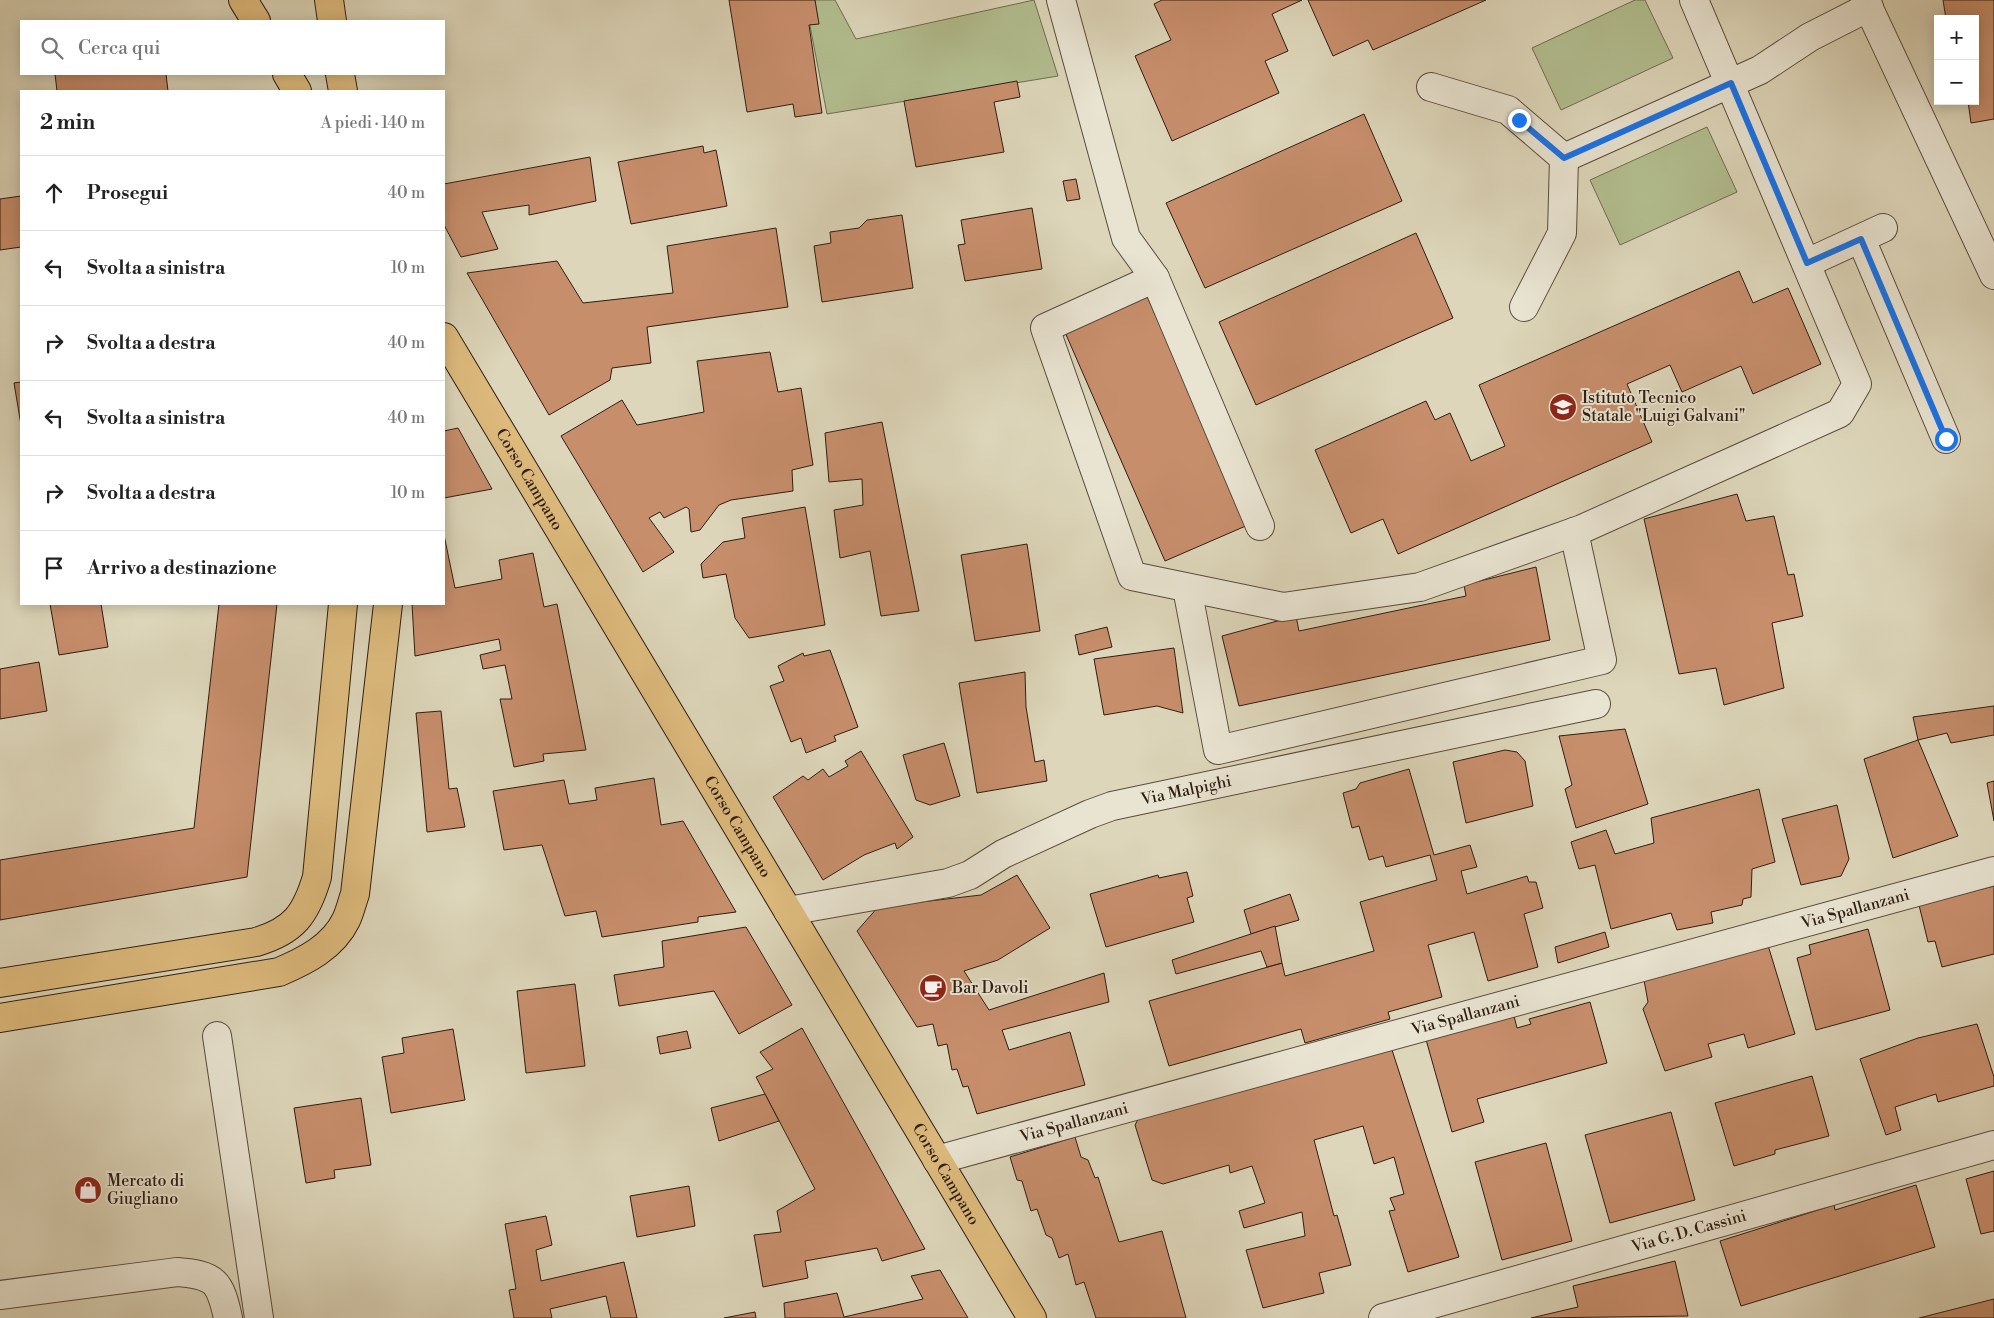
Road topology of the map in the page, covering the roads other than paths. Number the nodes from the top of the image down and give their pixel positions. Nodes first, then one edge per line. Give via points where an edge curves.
1 (243, 0) edge
2 (329, 0) edge
3 (1061, 0) edge
4 (1694, 0) edge
5 (1867, 4) edge
6 (255, 20) edge
7 (332, 20) edge
8 (288, 75) edge
9 (340, 75) edge
10 (1731, 83) junction
11 (1431, 87) dead end
12 (297, 90) edge
13 (343, 90) edge
14 (1564, 158) junction
15 (1807, 263) junction
16 (1994, 275) edge
17 (1155, 278) junction
18 (1524, 307) dead end
19 (445, 339) edge
20 (1946, 439) dead end
21 (1260, 526) dead end
22 (1574, 532) junction
23 (1187, 588) junction
24 (343, 605) edge
25 (388, 605) edge
26 (1596, 704) dead end
27 (1994, 870) edge
28 (788, 911) junction
29 (0, 983) edge
30 (0, 1018) edge
31 (217, 1036) dead end
32 (1994, 1145) edge
33 (937, 1160) junction
34 (0, 1295) edge
35 (228, 1318) edge
36 (259, 1318) edge
37 (1032, 1318) edge
38 (1383, 1318) edge

1 - 6 main road
2 - 7 main road
3 - 17 street via 1126,238
4 - 10 street
5 - 10 street via 1760,70
5 - 16 street
8 - 12 main road
9 - 13 main road
10 - 14 street
10 - 15 street
11 - 14 street via 1508,110
14 - 18 street via 1562,233
15 - 20 street via 1872,234
15 - 22 street via 1857,384 1840,413
17 - 21 street
17 - 23 street via 1045,328 1132,576
19 - 28 main road, Corso Campano
22 - 23 street via 1420,587 1401,590 1283,607
22 - 23 street via 1602,660 1218,750
24 - 29 main road via 317,877 304,913 276,936 256,942
25 - 30 main road via 355,894 346,920 331,940 307,961 279,972
26 - 28 street, Via Malpighi via 1112,806 1003,854 970,875 948,883
27 - 33 street, Via Spallanzani
28 - 33 main road, Corso Campano
31 - 36 street
32 - 38 street, Via G. D. Cassini
33 - 37 main road, Corso Campano
34 - 35 street via 177,1272 202,1274 216,1282 224,1298

